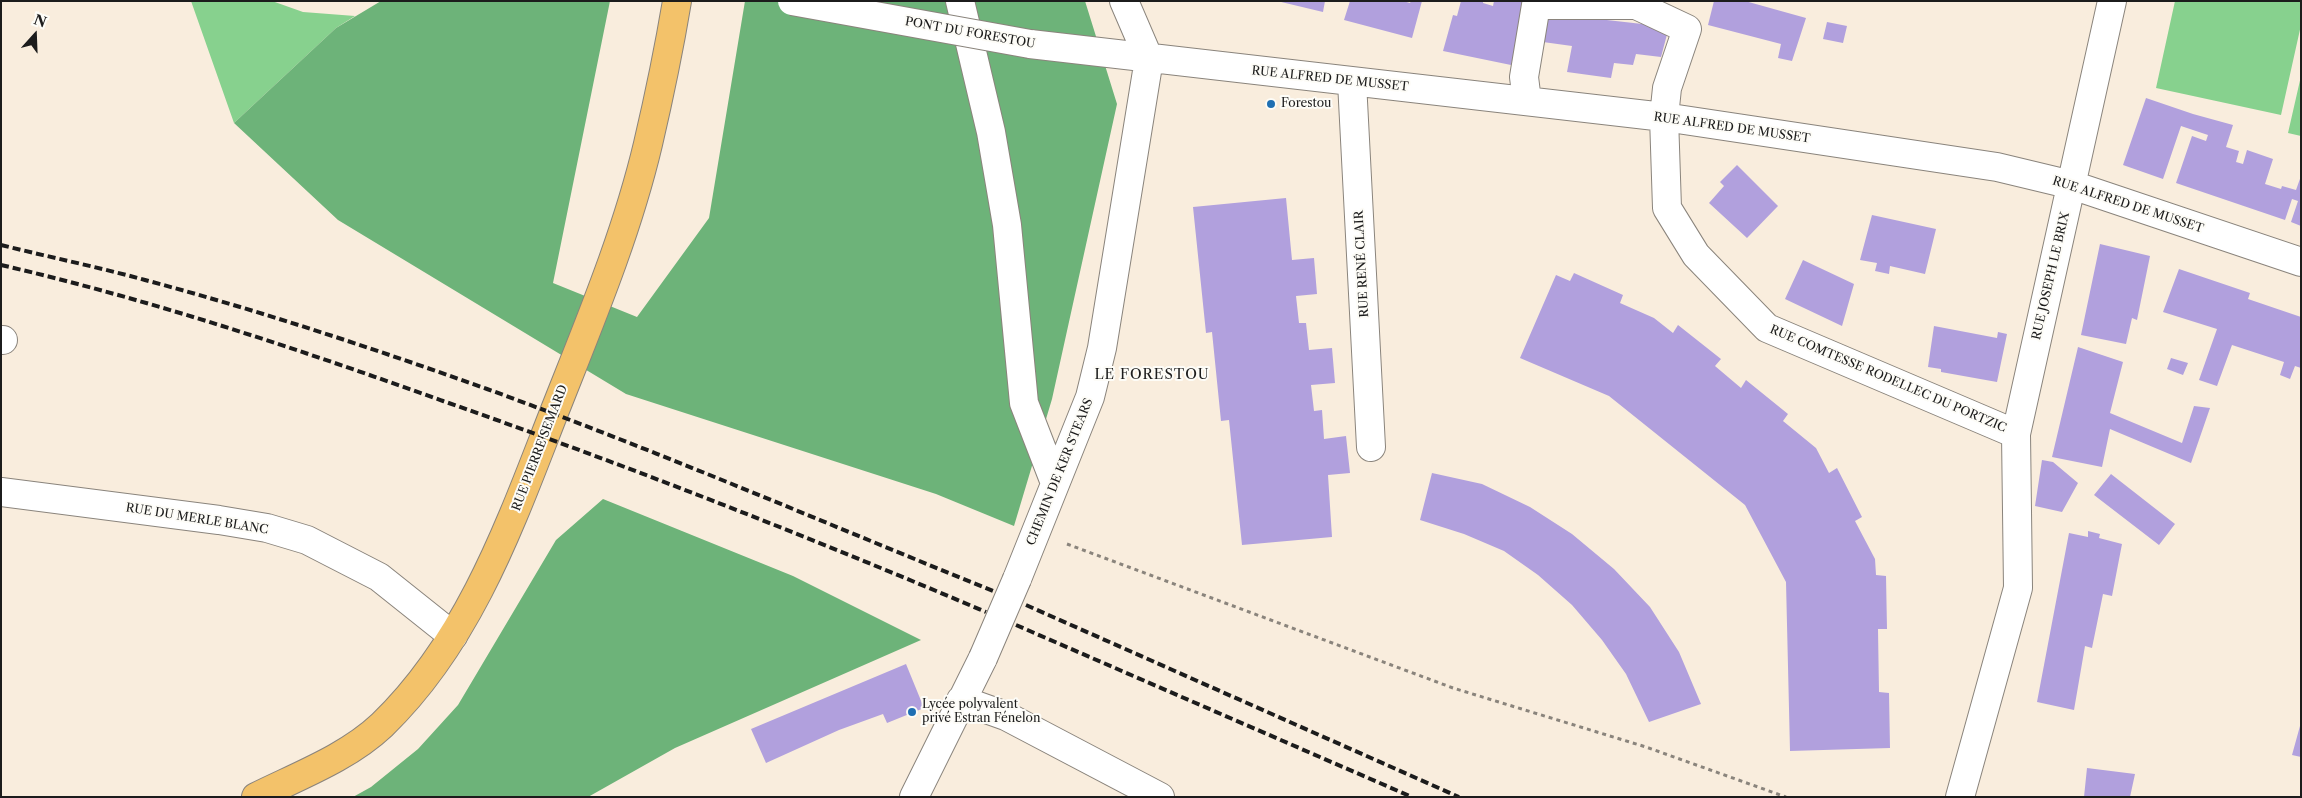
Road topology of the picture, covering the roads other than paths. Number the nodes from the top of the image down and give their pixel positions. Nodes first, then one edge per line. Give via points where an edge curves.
1 (677, 1) edge
2 (792, 1) edge
3 (960, 1) edge
4 (1124, 1) edge
5 (2112, 1) edge
6 (1536, 3) edge
7 (1149, 59) junction
8 (1352, 82) junction
9 (1527, 101) junction
10 (1664, 117) junction
11 (2072, 185) junction
12 (2301, 262) edge
13 (2016, 434) junction
14 (1371, 447) dead end
15 (1056, 483) junction
16 (1, 492) edge
17 (453, 636) junction
18 (961, 700) junction
19 (256, 797) edge
20 (914, 797) edge
21 (1160, 797) edge
22 (1960, 797) edge

1 - 17 main road, RUE PIERRE SEMARD via 648,145 604,284 512,521 484,583
2 - 7 street, PONT DU FORESTOU, bridge via 1030,44
3 - 15 street via 991,132 1007,225 1024,403
4 - 7 street
5 - 11 street, RUE JOSEPH LE BRIX
6 - 9 street via 1524,77
6 - 10 street, RUE COMTESSE RODELLEC DU PORTZIC via 1636,5 1687,28 1668,88
7 - 8 street, RUE ALFRED DE MUSSET
7 - 15 street, CHEMIN DE KER STEARS via 1102,348 1090,397
8 - 9 street, RUE ALFRED DE MUSSET
8 - 14 street, RUE RENÉ CLAIR
9 - 10 street, RUE ALFRED DE MUSSET
10 - 11 street, RUE ALFRED DE MUSSET via 1997,167
10 - 13 street, RUE COMTESSE RODELLEC DU PORTZIC via 1667,208 1696,255 1767,328
11 - 12 street, RUE ALFRED DE MUSSET
11 - 13 street, RUE JOSEPH LE BRIX
13 - 22 street, RUE JOSEPH LE BRIX via 2018,588
15 - 18 street, CHEMIN DE KER STEARS, bridge via 981,664
16 - 17 street, RUE DU MERLE BLANC via 219,520 267,528 307,540 379,577
17 - 19 main road, RUE PIERRE SEMARD via 413,691 380,726 345,753
18 - 20 street, CHEMIN DE KER STEARS
18 - 21 street via 1006,716

